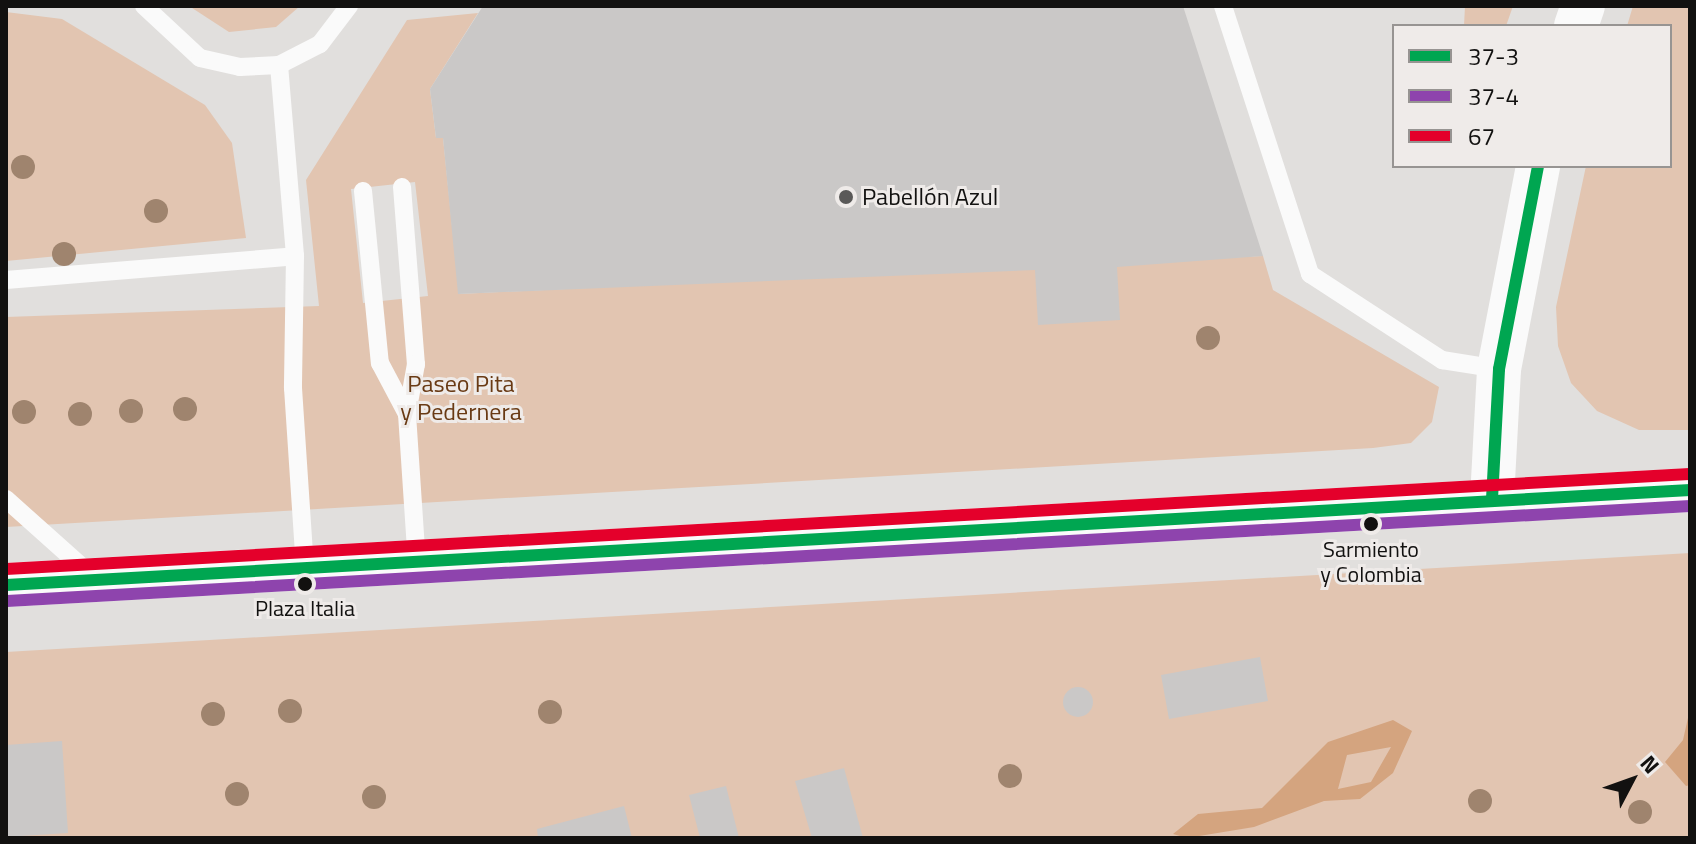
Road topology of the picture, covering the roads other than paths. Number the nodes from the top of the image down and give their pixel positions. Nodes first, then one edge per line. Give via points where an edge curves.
1 (144, 6) edge
2 (349, 6) edge
3 (1223, 6) edge
4 (279, 65) junction
5 (1538, 168) edge
6 (402, 187) dead end
7 (363, 191) dead end
8 (295, 256) junction
9 (6, 280) edge
10 (1499, 369) junction
11 (407, 414) junction
12 (1690, 490) edge
13 (6, 499) edge
14 (1492, 499) junction
15 (417, 563) junction
16 (305, 569) junction
17 (98, 581) junction
18 (6, 585) edge

1 - 4 lane via 200,58 240,67
2 - 4 lane via 320,44
3 - 10 lane via 1310,274 1442,360
4 - 8 lane
5 - 10 main road
6 - 11 lane via 416,364
7 - 11 lane via 380,363
8 - 9 lane
8 - 16 lane via 293,388
10 - 14 main road
11 - 15 lane
12 - 14 main road
13 - 17 lane
14 - 15 main road
15 - 16 main road
16 - 17 main road
17 - 18 main road

